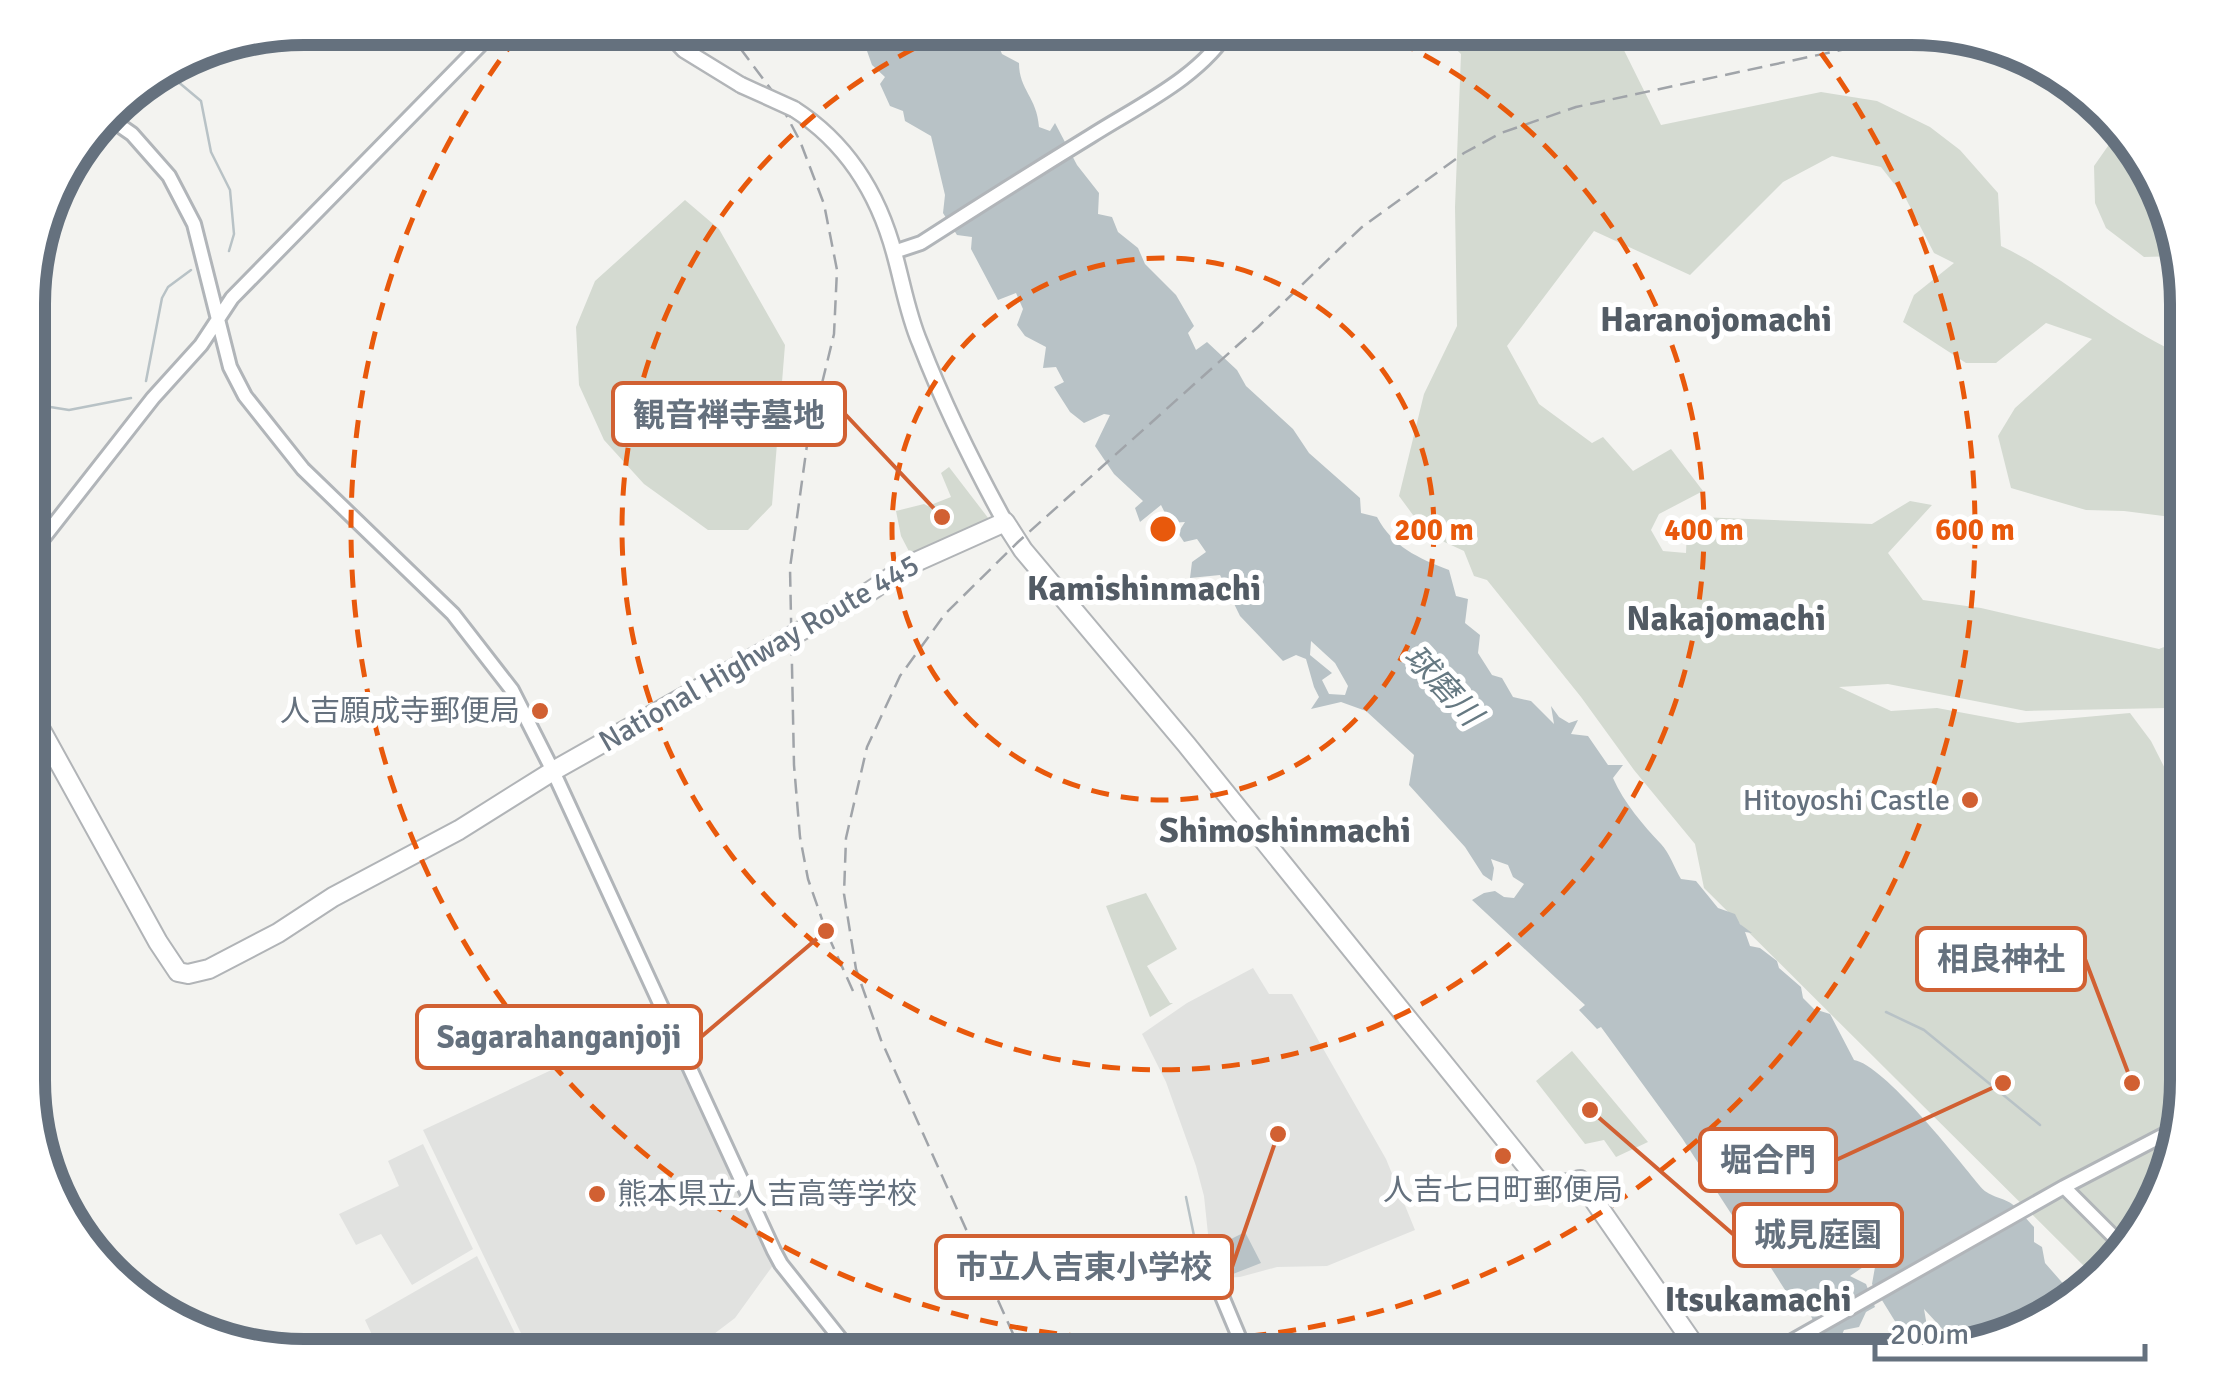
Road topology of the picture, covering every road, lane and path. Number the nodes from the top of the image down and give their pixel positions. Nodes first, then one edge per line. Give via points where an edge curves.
1 (480, 45) edge
2 (679, 45) edge
3 (1219, 45) edge
4 (118, 124) edge
5 (894, 252) junction
6 (218, 320) junction
7 (1005, 522) junction
8 (45, 536) edge
9 (45, 737) edge
10 (554, 771) junction
11 (2164, 1135) edge
12 (2064, 1187) junction
13 (2115, 1238) edge
14 (1216, 1282) dead end
15 (1240, 1338) edge
16 (1690, 1338) edge
17 (1795, 1338) edge
18 (840, 1339) edge

1 - 6 street via 232,298
2 - 5 main road, bridge via 816,123 848,156 874,198
3 - 5 street via 1139,105 921,243
4 - 6 street via 169,176 194,224
5 - 7 main road via 920,345
6 - 8 street
6 - 10 street via 244,396 303,469 478,642
7 - 10 highway, National Highway Route 445 via 908,566
7 - 16 highway via 1545,1189 1580,1180
9 - 10 highway, National Highway Route 445 via 158,942 178,972 188,974 278,933
10 - 18 street via 774,1251
11 - 12 street
12 - 13 street
12 - 17 street
14 - 15 street

